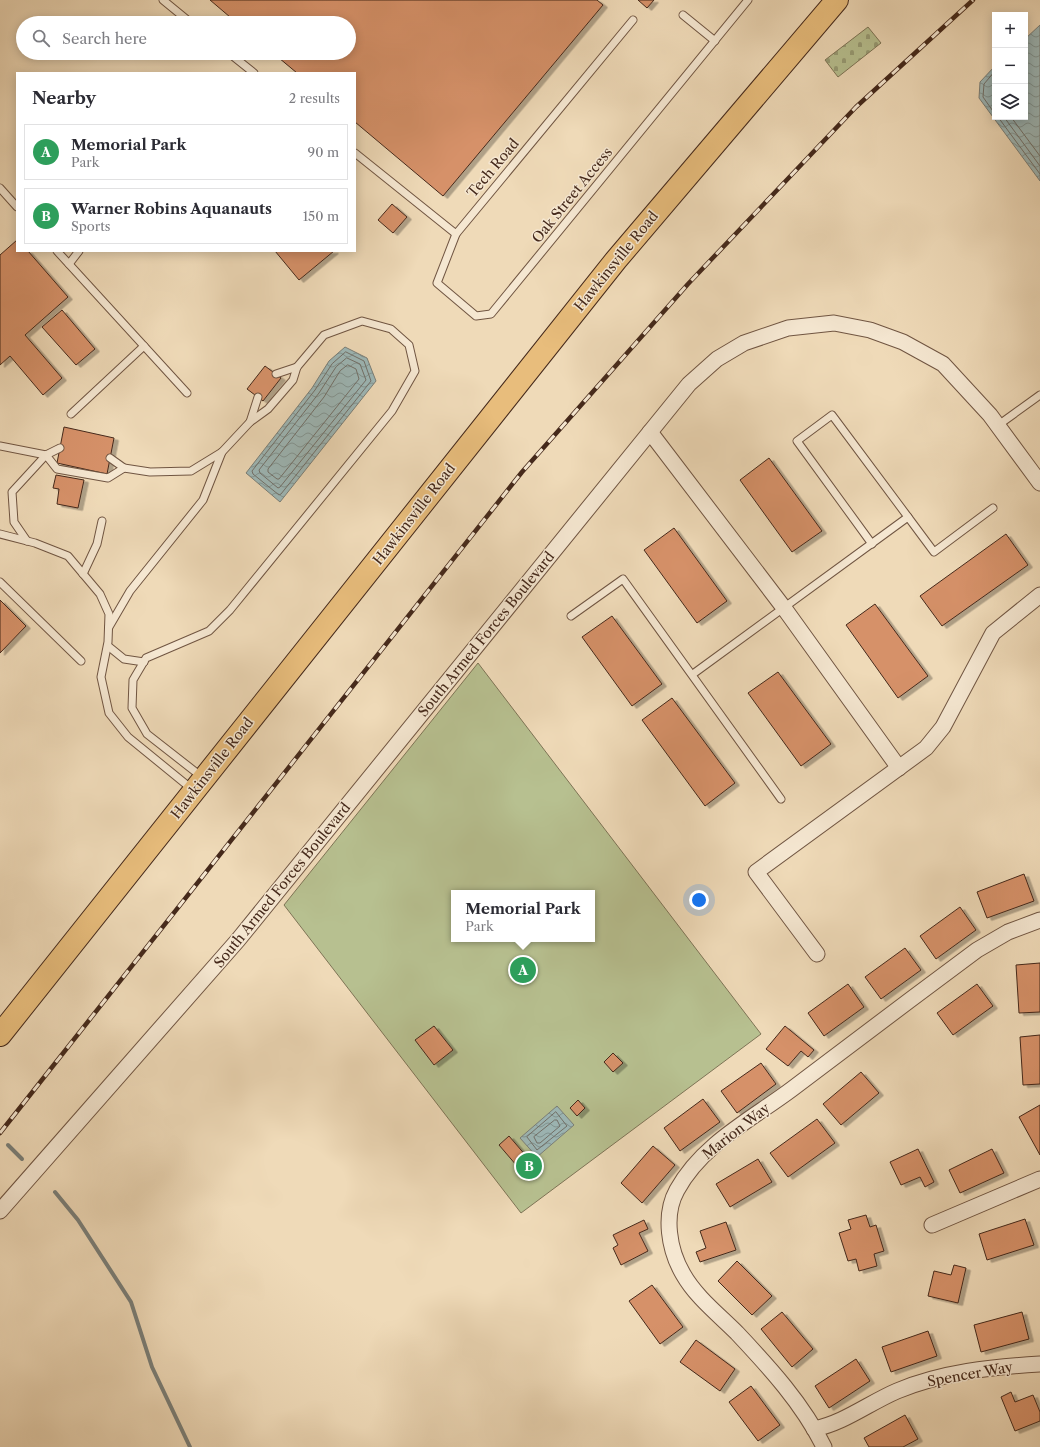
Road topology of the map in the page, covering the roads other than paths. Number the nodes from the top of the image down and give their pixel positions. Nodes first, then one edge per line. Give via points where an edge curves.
1 (163, 0) edge
2 (748, 0) edge
3 (837, 0) edge
4 (683, 15) dead end
5 (183, 16) edge
6 (633, 20) dead end
7 (715, 41) junction
8 (238, 60) edge
9 (253, 72) edge
10 (356, 155) edge
11 (0, 188) edge
12 (16, 206) edge
13 (456, 234) junction
14 (58, 252) edge
15 (78, 252) edge
16 (69, 264) junction
17 (144, 346) junction
18 (297, 367) junction
19 (276, 374) dead end
20 (187, 393) dead end
21 (1040, 395) edge
22 (258, 397) dead end
23 (71, 414) dead end
24 (250, 422) junction
25 (997, 426) junction
26 (650, 432) junction
27 (0, 446) edge
28 (60, 448) dead end
29 (222, 452) junction
30 (46, 454) junction
31 (110, 458) dead end
32 (124, 468) junction
33 (1040, 483) edge
34 (993, 508) dead end
35 (908, 517) junction
36 (102, 521) dead end
37 (0, 534) edge
38 (27, 541) junction
39 (872, 544) junction
40 (83, 574) junction
41 (0, 582) edge
42 (1040, 595) edge
43 (784, 608) junction
44 (571, 616) dead end
45 (109, 628) junction
46 (108, 646) junction
47 (81, 660) dead end
48 (144, 662) junction
49 (693, 674) junction
50 (899, 768) junction
51 (199, 785) junction
52 (781, 799) dead end
53 (1040, 920) edge
54 (817, 954) dead end
55 (0, 1035) edge
56 (1040, 1179) edge
57 (0, 1211) edge
58 (932, 1225) dead end
59 (1040, 1364) edge
60 (814, 1429) junction
61 (824, 1447) edge

1 - 5 lane
2 - 7 lane, Oak Street Access
3 - 51 main road, Hawkinsville Road via 616,260
4 - 7 lane
6 - 13 lane, Tech Road
7 - 13 lane, Oak Street Access via 491,314 476,316 437,283
8 - 9 lane
10 - 13 lane
11 - 12 lane
14 - 16 lane
15 - 16 lane
16 - 17 lane
17 - 20 lane
17 - 23 lane
18 - 19 lane
18 - 24 lane via 292,380 268,410
18 - 48 lane via 324,335 362,321 391,330 409,345 415,371 392,411 230,610 209,631 146,658
21 - 25 lane
22 - 24 lane
24 - 29 lane
25 - 26 street, South Armed Forces Boulevard via 943,364 903,342 870,330 834,323 788,328 744,343 717,359 689,384
25 - 33 street, South Armed Forces Boulevard
26 - 43 street
26 - 57 street, South Armed Forces Boulevard via 238,940
27 - 30 lane
28 - 30 lane
29 - 32 lane via 191,471 150,472
29 - 45 lane via 203,500 130,591
30 - 32 lane via 57,469 108,478
30 - 38 lane via 12,492 14,522
31 - 32 lane
34 - 35 lane via 934,552
35 - 39 lane
35 - 39 lane via 832,415 826,419 797,441
36 - 40 lane via 97,544
37 - 38 lane
38 - 40 lane via 68,556
39 - 43 lane
40 - 45 lane via 100,594 109,614
41 - 47 lane
42 - 50 street via 993,633 943,728 926,748
43 - 49 lane
43 - 50 street
44 - 49 lane via 623,579
45 - 46 lane
46 - 48 lane via 124,659
46 - 51 lane via 101,677 109,713 128,737
48 - 51 lane via 133,680 132,708 147,734
49 - 52 lane
50 - 54 street via 756,872
51 - 55 main road, Hawkinsville Road
53 - 60 street, Marion Way via 1008,932 977,950 744,1123 694,1164 677,1190 670,1219 670,1234 676,1262 683,1275 692,1288 772,1372
56 - 58 street
59 - 60 street, Spencer Way via 991,1368 935,1378 896,1391 830,1426
60 - 61 street, Marion Way

